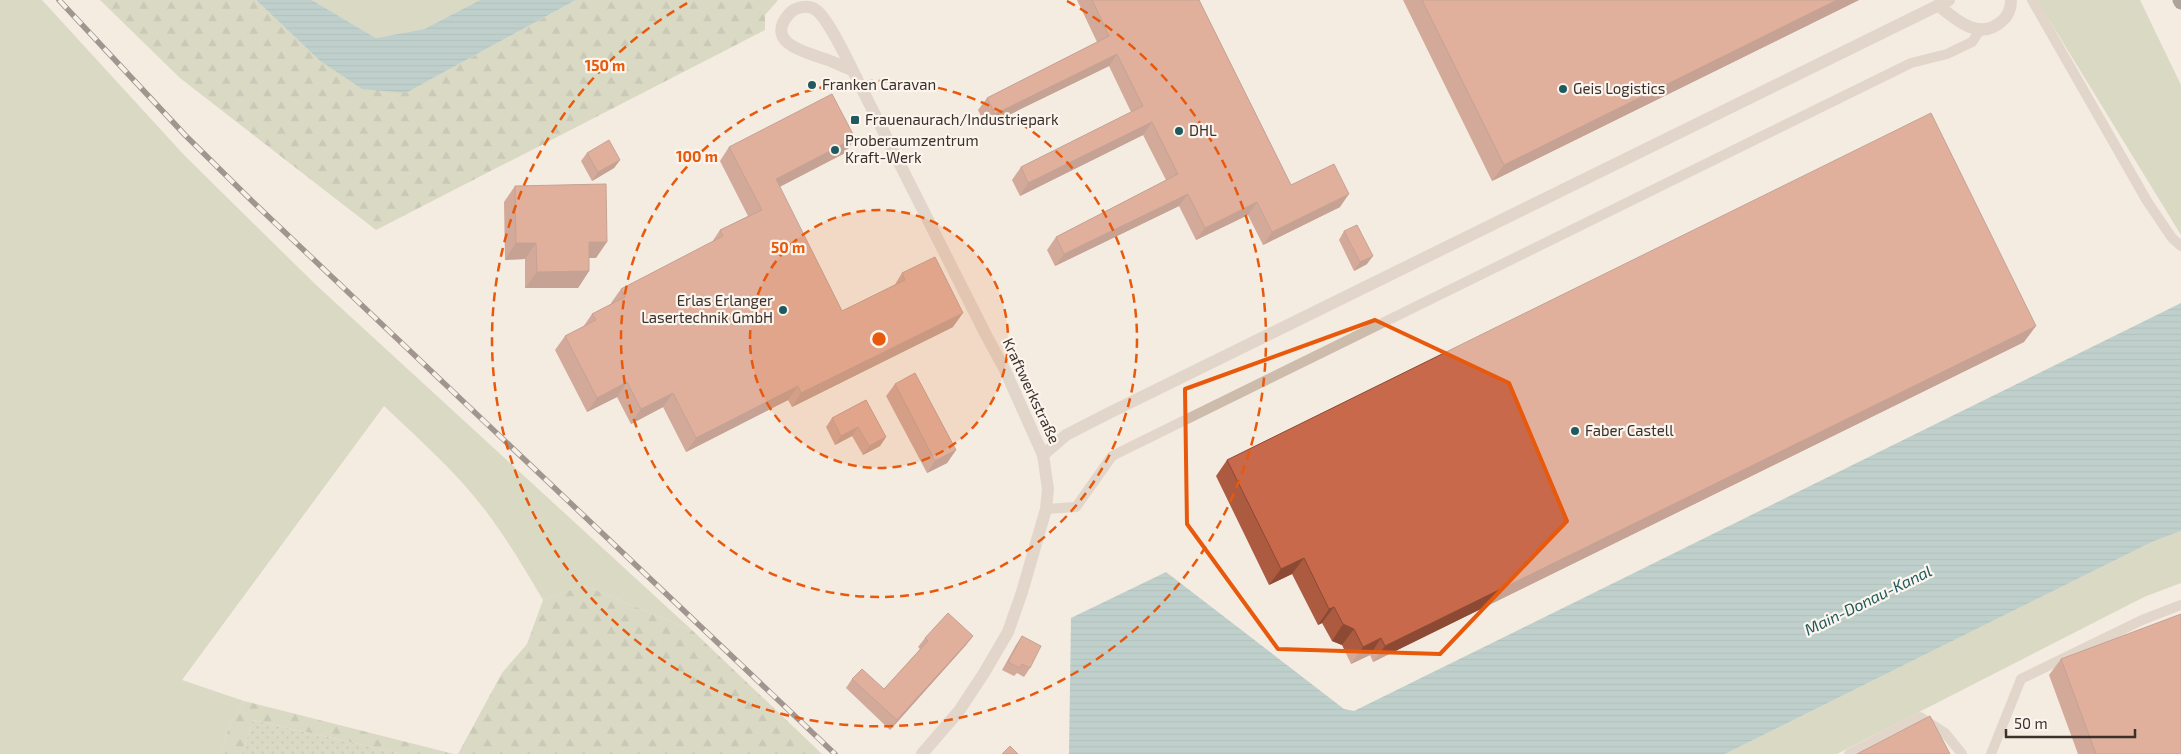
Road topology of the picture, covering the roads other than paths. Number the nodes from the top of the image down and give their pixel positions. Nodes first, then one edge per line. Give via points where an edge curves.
1 (2011, 0) edge
2 (2032, 0) edge
3 (1944, 3) edge
4 (1980, 30) junction
5 (852, 70) junction
6 (2181, 246) edge
7 (1044, 455) junction
8 (1046, 509) junction
9 (2181, 605) edge
10 (922, 754) edge
11 (1849, 754) edge
12 (1962, 754) edge
13 (1990, 754) edge

1 - 4 street via 2011,8 2003,20
2 - 6 lane via 2147,202
3 - 4 street via 1969,28
3 - 7 street via 1544,197 1066,435
4 - 8 lane via 1972,42 1947,54 1912,63 1112,456 1076,507
5 - 5 street, Kraftwerkstraße via 820,13 808,6 791,12 782,28 788,44
5 - 7 street, Kraftwerkstraße via 1005,370
7 - 8 street, Kraftwerkstraße via 1048,489
8 - 10 street, Kraftwerkstraße via 1008,632 959,711
9 - 13 lane via 2142,620 2021,679
11 - 12 lane via 1920,717 1945,733

